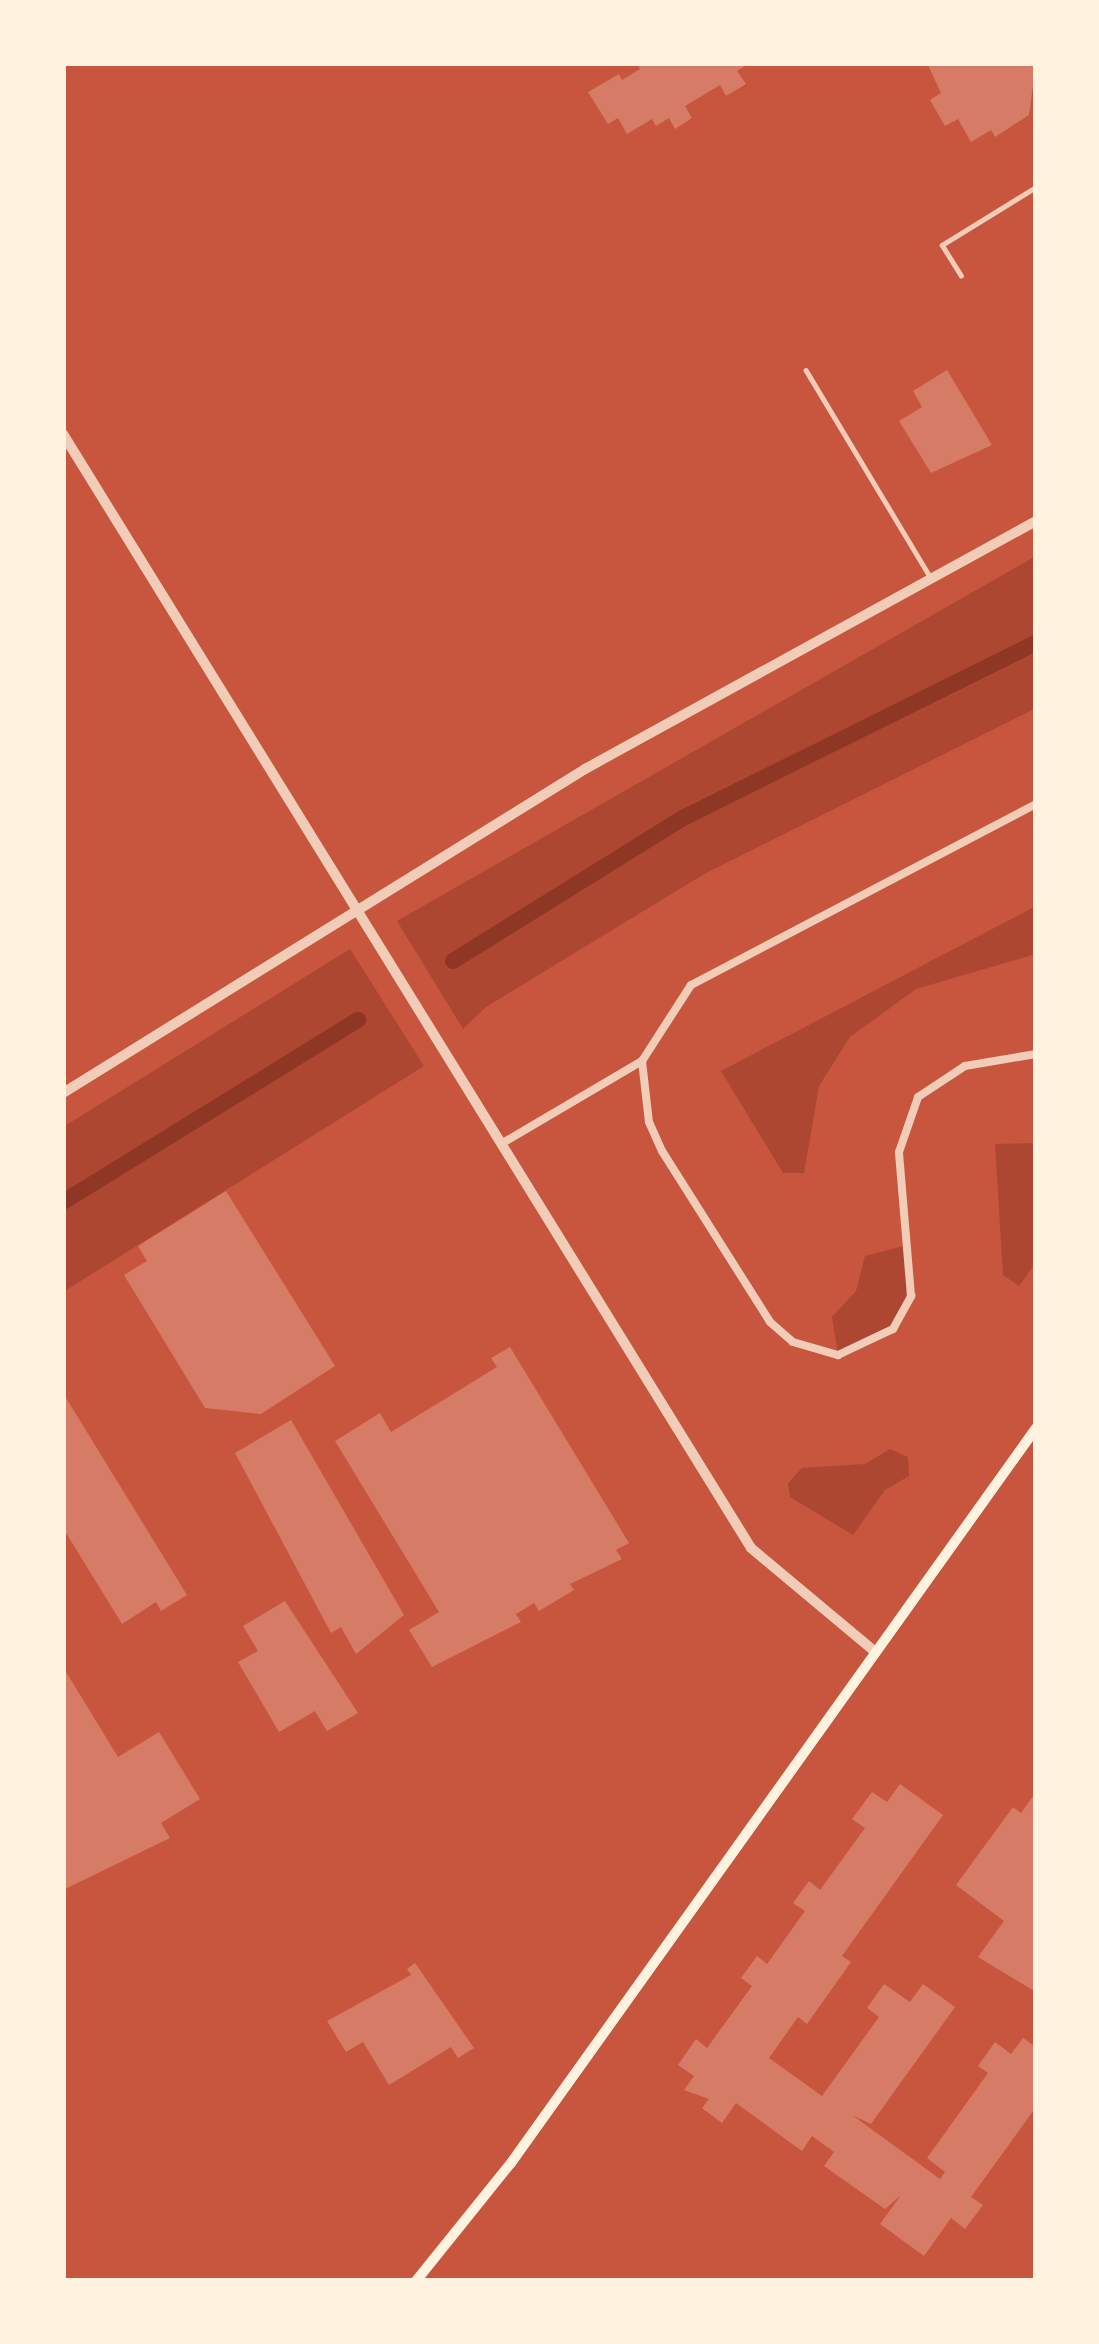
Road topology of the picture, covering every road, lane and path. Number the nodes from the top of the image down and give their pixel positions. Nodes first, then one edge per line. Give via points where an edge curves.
1 (1036, 188) edge
2 (961, 276) dead end
3 (806, 370) dead end
4 (63, 434) edge
5 (1036, 521) edge
6 (932, 580) junction
7 (1036, 804) edge
8 (358, 911) junction
9 (1036, 1054) edge
10 (642, 1061) junction
11 (63, 1093) edge
12 (500, 1144) junction
13 (1036, 1428) edge
14 (874, 1651) junction
15 (416, 2281) edge

1 - 2 lane via 942,245
3 - 6 lane
4 - 8 street
5 - 6 street
6 - 8 street via 585,769
7 - 10 street via 691,985
8 - 11 street
8 - 12 street
9 - 10 street via 965,1066 918,1097 899,1152 911,1296 893,1329 838,1355 794,1342 770,1322 662,1151 649,1122
10 - 12 street
12 - 14 street via 751,1548
13 - 14 main road
14 - 15 main road via 511,2163

